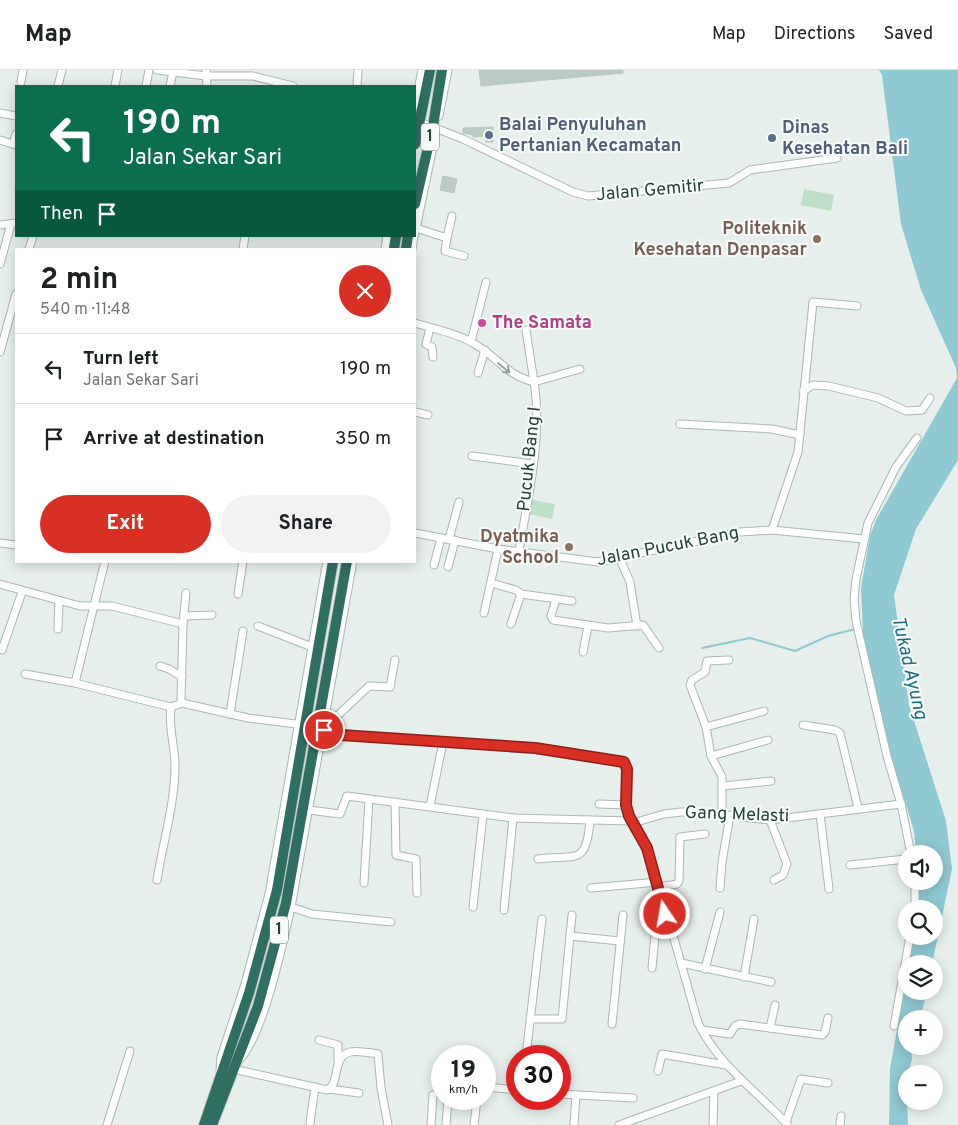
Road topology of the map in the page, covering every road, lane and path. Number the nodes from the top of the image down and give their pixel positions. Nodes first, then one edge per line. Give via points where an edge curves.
1 (24, 70) edge
2 (62, 70) edge
3 (118, 70) edge
4 (149, 70) edge
5 (157, 70) edge
6 (358, 70) edge
7 (422, 70) edge
8 (430, 70) edge
9 (442, 70) edge
10 (448, 70) edge
11 (173, 72) junction
12 (194, 72) edge
13 (206, 73) edge
14 (258, 73) edge
15 (21, 82) dead end
16 (58, 85) edge
17 (115, 85) edge
18 (146, 85) edge
19 (170, 85) edge
20 (284, 85) edge
21 (357, 85) edge
22 (416, 100) edge
23 (0, 113) edge
24 (15, 116) edge
25 (417, 121) edge
26 (435, 127) junction
27 (0, 140) edge
28 (15, 144) edge
29 (837, 158) dead end
30 (416, 200) edge
31 (452, 216) dead end
32 (13, 224) edge
33 (0, 225) edge
34 (416, 227) edge
35 (416, 232) edge
36 (447, 238) junction
37 (464, 256) dead end
38 (0, 264) edge
39 (486, 282) dead end
40 (15, 298) edge
41 (858, 306) dead end
42 (416, 323) edge
43 (430, 328) junction
44 (526, 330) dead end
45 (471, 342) junction
46 (485, 350) junction
47 (0, 352) edge
48 (433, 357) dead end
49 (580, 369) dead end
50 (478, 372) dead end
51 (534, 382) junction
52 (803, 391) junction
53 (930, 398) dead end
54 (416, 412) edge
55 (428, 415) dead end
56 (680, 424) dead end
57 (800, 435) junction
58 (917, 438) dead end
59 (472, 456) dead end
60 (532, 464) junction
61 (459, 502) dead end
62 (772, 530) junction
63 (416, 533) edge
64 (441, 538) junction
65 (864, 538) junction
66 (452, 540) junction
67 (0, 543) edge
68 (15, 545) edge
69 (498, 550) junction
70 (519, 551) junction
71 (620, 559) junction
72 (104, 563) edge
73 (243, 563) edge
74 (347, 563) edge
75 (353, 563) edge
76 (434, 565) dead end
77 (448, 567) dead end
78 (328, 568) edge
79 (491, 583) junction
80 (0, 584) edge
81 (22, 592) junction
82 (186, 594) dead end
83 (238, 594) dead end
84 (521, 594) junction
85 (556, 598) junction
86 (59, 601) junction
87 (572, 601) dead end
88 (93, 606) junction
89 (484, 613) dead end
90 (212, 615) dead end
91 (185, 616) junction
92 (183, 624) junction
93 (511, 624) dead end
94 (258, 626) dead end
95 (588, 626) junction
96 (637, 626) junction
97 (58, 628) dead end
98 (243, 631) dead end
99 (312, 647) junction
100 (659, 648) dead end
101 (2, 650) dead end
102 (583, 652) dead end
103 (395, 660) dead end
104 (729, 660) dead end
105 (160, 666) dead end
106 (24, 674) dead end
107 (182, 678) junction
108 (75, 683) junction
109 (182, 703) junction
110 (171, 707) junction
111 (764, 711) dead end
112 (230, 714) junction
113 (301, 724) junction
114 (803, 725) dead end
115 (322, 727) junction
116 (706, 727) junction
117 (768, 740) dead end
118 (443, 742) junction
119 (711, 756) junction
120 (771, 781) dead end
121 (722, 786) junction
122 (369, 799) junction
123 (395, 802) junction
124 (599, 804) dead end
125 (901, 804) junction
126 (626, 805) junction
127 (430, 806) junction
128 (858, 808) junction
129 (310, 810) junction
130 (820, 814) junction
131 (483, 815) junction
132 (722, 815) junction
133 (730, 815) junction
134 (513, 818) junction
135 (770, 820) junction
136 (590, 821) junction
137 (632, 822) junction
138 (705, 834) dead end
139 (909, 845) edge
140 (538, 859) dead end
141 (898, 860) edge
142 (850, 865) dead end
143 (157, 880) dead end
144 (774, 880) dead end
145 (364, 883) dead end
146 (659, 884) junction
147 (591, 888) dead end
148 (720, 888) dead end
149 (829, 889) dead end
150 (417, 893) dead end
151 (291, 907) junction
152 (474, 907) dead end
153 (504, 910) dead end
154 (720, 912) dead end
155 (665, 914) junction
156 (572, 915) dead end
157 (622, 916) dead end
158 (542, 919) dead end
159 (754, 919) dead end
160 (391, 922) dead end
161 (570, 936) junction
162 (620, 941) junction
163 (908, 945) edge
164 (681, 962) junction
165 (652, 968) dead end
166 (705, 969) junction
167 (744, 977) junction
168 (771, 982) dead end
169 (775, 1005) dead end
170 (828, 1018) dead end
171 (530, 1019) junction
172 (612, 1024) dead end
173 (894, 1026) dead end
174 (770, 1028) junction
175 (702, 1030) junction
176 (319, 1040) dead end
177 (527, 1045) edge
178 (130, 1051) dead end
179 (338, 1061) junction
180 (726, 1065) junction
181 (234, 1066) junction
182 (658, 1071) dead end
183 (221, 1075) junction
184 (741, 1081) junction
185 (828, 1083) dead end
186 (314, 1087) junction
187 (329, 1089) junction
188 (714, 1092) junction
189 (359, 1093) dead end
190 (571, 1095) edge
191 (576, 1095) junction
192 (633, 1098) dead end
193 (432, 1110) edge
194 (447, 1110) edge
195 (476, 1110) edge
196 (840, 1116) dead end
197 (642, 1117) junction
198 (310, 1123) dead end
199 (787, 1124) edge
200 (107, 1125) edge
201 (204, 1125) edge
202 (212, 1125) edge
203 (388, 1125) edge
204 (431, 1125) edge
205 (446, 1125) edge
206 (474, 1125) edge
207 (574, 1125) edge
208 (619, 1125) edge
209 (640, 1125) edge
210 (713, 1125) edge
211 (840, 1125) edge

1 - 15 street
2 - 16 street
3 - 17 street
4 - 18 street
5 - 11 street
6 - 21 street
7 - 22 street
8 - 25 highway, 1
9 - 26 highway, 1
10 - 26 street
11 - 12 street
11 - 19 street
12 - 13 street
13 - 14 street
14 - 20 street
23 - 24 street
25 - 26 street, Jalan Gemitir
26 - 29 street, Jalan Gemitir via 573,192 588,196 729,184 750,170
26 - 30 highway, 1
26 - 34 street
27 - 28 street
31 - 36 street
32 - 33 street
32 - 38 street
35 - 36 street
36 - 37 street via 445,252
39 - 45 street
40 - 47 street
41 - 52 street via 813,301
42 - 43 street, Pucuk Bang I
43 - 45 street, Pucuk Bang I
43 - 48 street via 426,344 432,347
44 - 51 street
45 - 46 street, Pucuk Bang I
46 - 50 street
46 -> 51 street, Pucuk Bang I via 510,373
49 - 51 street
51 - 60 street, Pucuk Bang I via 537,397
52 - 53 street via 813,385 829,386 878,398 906,411 922,410
52 - 57 street
54 - 55 street
56 - 57 street via 772,429
57 - 62 street via 798,452
58 - 65 street via 896,467 868,523
59 - 60 street
60 - 70 street, Pucuk Bang I
61 - 66 street
62 - 65 street, Jalan Pucuk Bang
62 - 71 street, Jalan Pucuk Bang via 740,532
63 - 64 street, Jalan Pucuk Bang
64 - 66 street, Jalan Pucuk Bang
64 - 76 street
65 - 125 street via 854,599 856,621
66 - 69 street, Jalan Pucuk Bang
66 - 77 street
67 - 68 street
69 - 70 street, Jalan Pucuk Bang
69 - 79 street
70 - 71 street, Jalan Pucuk Bang via 591,562
71 - 96 street via 628,575
72 - 88 street
73 - 83 street
74 - 115 highway, 1
75 - 115 street
78 - 99 street
78 - 113 highway, 1
79 - 84 street
79 - 89 street
80 - 81 street
81 - 86 street
81 - 101 street
82 - 91 street
84 - 85 street
84 - 93 street
85 - 87 street
85 - 95 street via 551,616 553,620
86 - 88 street
86 - 97 street
88 - 92 street via 112,606
88 - 108 street
90 - 91 street
91 - 92 street
92 - 107 street
94 - 99 street
95 - 96 street
95 - 102 street
96 - 100 street via 647,628
98 - 112 street
99 - 113 street
103 - 115 street via 390,686 369,686
104 - 116 street via 707,661 705,672 690,682
105 - 107 street via 169,668
106 - 108 street
107 - 109 street
108 - 110 street
109 - 110 street
109 - 112 street
110 - 143 street via 174,788
111 - 116 street
112 - 113 street
113 - 115 street
113 - 183 highway, 1 via 276,890 249,993
114 - 128 street via 840,733
115 - 118 street via 341,735
115 - 129 street
115 - 181 highway, 1 via 286,903 260,998
116 - 119 street
117 - 119 street
118 - 126 street via 535,748 620,760 627,769
118 - 127 street
119 - 121 street via 722,778
120 - 121 street
121 - 132 street
122 - 123 street, Gang Melasti
122 - 129 street, Gang Melasti via 346,796 340,814
122 - 145 street
123 - 127 street, Gang Melasti
123 - 150 street via 396,855 416,859
124 - 126 street
125 - 128 street, Gang Melasti
125 - 139 street
126 - 137 street
127 - 131 street, Gang Melasti
128 - 130 street, Gang Melasti
129 - 151 street
130 - 135 street, Gang Melasti
130 - 149 street
131 - 134 street, Gang Melasti
131 - 152 street
132 - 133 street, Gang Melasti
132 - 137 street, Gang Melasti via 696,812 664,814
133 - 135 street, Gang Melasti
133 - 148 street
134 - 136 street, Gang Melasti
134 - 153 street
135 - 144 street via 787,864 783,875
136 - 137 street, Gang Melasti
136 - 140 street via 588,842 582,852 572,857
137 - 146 street via 647,848
138 - 146 street via 680,836 678,883
141 - 142 street
146 - 147 street
146 - 155 street
151 - 160 street via 312,914
151 - 181 street via 258,1026 248,1049
154 - 166 street
155 - 164 street
155 - 165 street via 655,936
156 - 161 street
157 - 162 street
158 - 171 street
159 - 167 street
161 - 162 street
161 - 171 street via 562,1019
162 - 172 street
163 - 173 street
164 - 166 street
164 - 175 street
166 - 167 street
167 - 168 street
169 - 174 street
170 - 174 street via 824,1034
171 - 177 street
174 - 175 street via 740,1024 730,1034
175 - 180 street
176 - 179 street via 338,1045
178 - 200 street
179 - 187 street
179 - 203 street via 352,1051 379,1054
180 - 182 street via 663,1054
180 - 184 street
181 - 183 highway
181 - 186 street
181 - 202 highway, 1
183 - 201 highway, 1
184 - 188 street
184 - 199 street
185 - 199 street via 801,1079
186 - 187 street
186 - 198 street
187 - 189 street
188 - 197 street
188 - 210 street
190 - 191 street
191 - 192 street
191 - 207 street
193 - 204 street
194 - 205 street
195 - 206 street
196 - 211 street
197 - 208 street
197 - 209 street

